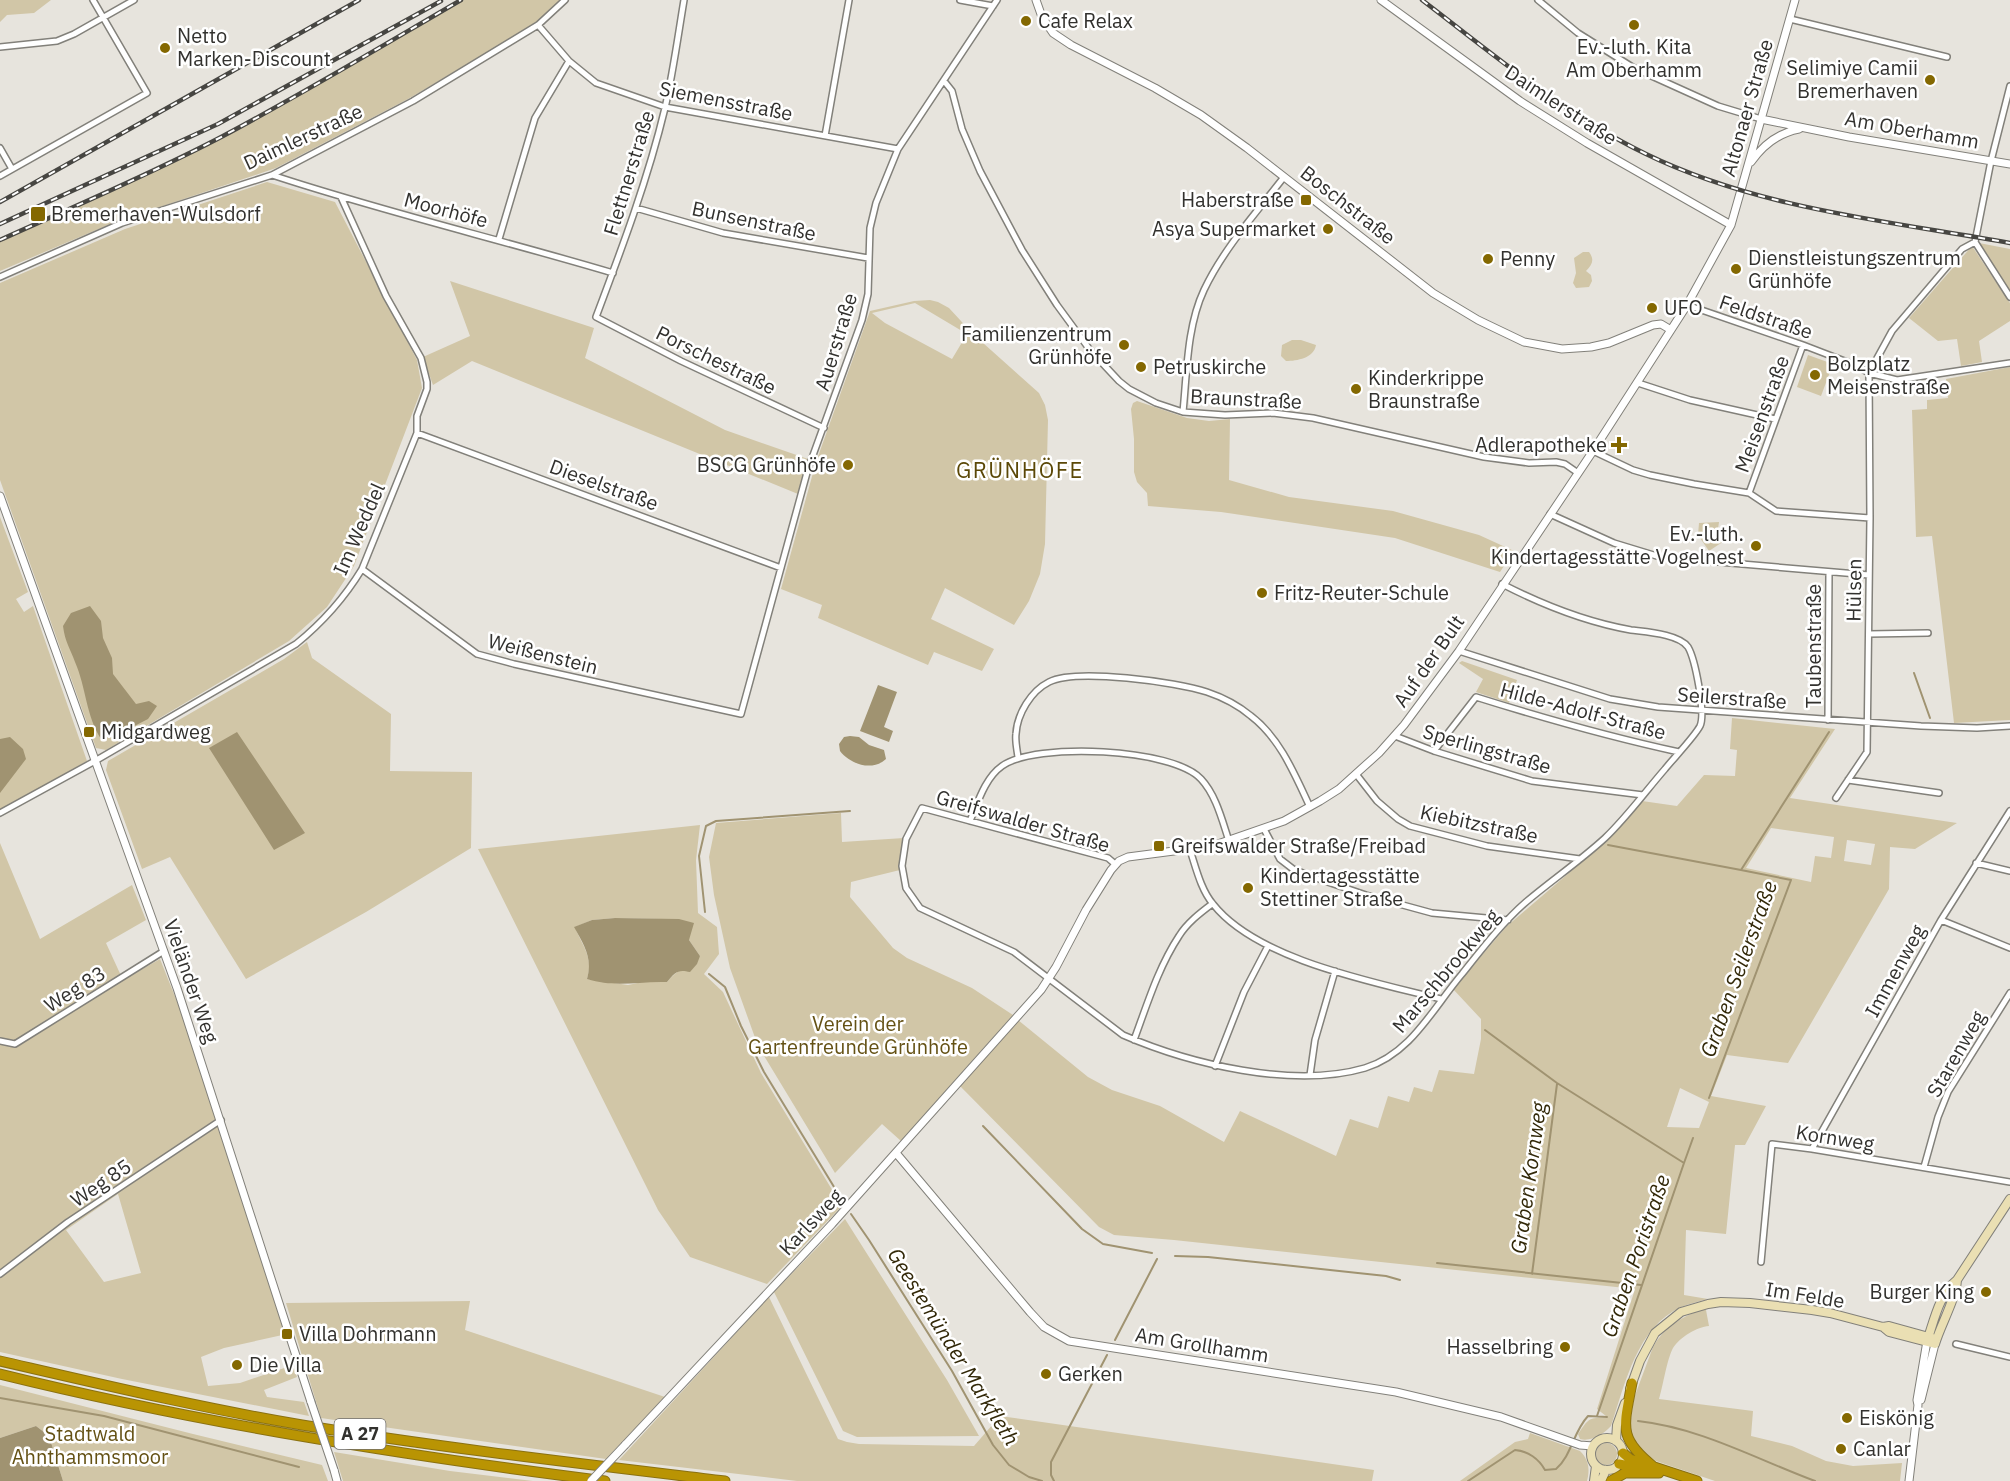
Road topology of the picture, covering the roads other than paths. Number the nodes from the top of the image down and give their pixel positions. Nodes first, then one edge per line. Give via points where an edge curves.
1 (93, 0) edge
2 (134, 0) edge
3 (565, 0) edge
4 (684, 0) edge
5 (849, 0) edge
6 (960, 0) edge
7 (997, 0) edge
8 (1036, 0) edge
9 (1381, 0) edge
10 (1538, 0) edge
11 (1795, 0) edge
12 (993, 6) junction
13 (102, 17) junction
14 (1790, 19) junction
15 (538, 25) junction
16 (0, 47) edge
17 (1947, 57) dead end
18 (569, 61) junction
19 (944, 81) junction
20 (2010, 86) edge
21 (665, 107) junction
22 (1761, 119) junction
23 (1804, 128) junction
24 (825, 136) junction
25 (0, 148) edge
26 (898, 149) junction
27 (1991, 161) junction
28 (2010, 164) edge
29 (1747, 167) junction
30 (12, 169) junction
31 (272, 174) junction
32 (0, 176) edge
33 (1284, 177) junction
34 (341, 197) junction
35 (636, 208) junction
36 (1731, 225) junction
37 (499, 239) junction
38 (1976, 244) junction
39 (868, 258) junction
40 (613, 273) junction
41 (0, 277) edge
42 (2010, 297) edge
43 (1687, 305) junction
44 (596, 317) joint
45 (1671, 330) junction
46 (1803, 345) junction
47 (2010, 363) edge
48 (1869, 373) junction
49 (1638, 382) junction
50 (1183, 412) junction
51 (1775, 419) junction
52 (824, 428) junction
53 (417, 433) junction
54 (1593, 451) junction
55 (1578, 473) junction
56 (1749, 493) junction
57 (0, 496) edge
58 (1550, 514) junction
59 (1870, 518) junction
60 (782, 568) junction
61 (362, 569) junction
62 (1830, 572) junction
63 (1869, 574) junction
64 (1502, 584) junction
65 (1928, 633) dead end
66 (1869, 634) junction
67 (1459, 651) junction
68 (1703, 711) junction
69 (741, 714) joint
70 (1828, 720) junction
71 (1868, 723) junction
72 (2010, 726) edge
73 (1395, 736) junction
74 (1434, 751) junction
75 (1678, 752) junction
76 (1018, 757) junction
77 (95, 761) junction
78 (1356, 774) junction
79 (1848, 780) junction
80 (1940, 793) dead end
81 (1643, 795) junction
82 (1836, 798) dead end
83 (1310, 807) junction
84 (922, 808) joint
85 (2010, 811) edge
86 (0, 813) edge
87 (970, 821) junction
88 (1264, 829) junction
89 (1229, 841) junction
90 (1190, 850) junction
91 (1580, 859) junction
92 (1976, 863) junction
93 (1115, 864) junction
94 (2010, 871) edge
95 (1212, 904) junction
96 (1508, 920) junction
97 (1941, 920) junction
98 (1268, 946) junction
99 (2010, 948) edge
100 (164, 951) junction
101 (1335, 971) junction
102 (1049, 979) junction
103 (2010, 993) edge
104 (1442, 999) junction
105 (1134, 1040) junction
106 (0, 1041) edge
107 (1215, 1066) junction
108 (1310, 1075) junction
109 (221, 1120) junction
110 (1812, 1149) junction
111 (896, 1153) junction
112 (1924, 1167) junction
113 (2010, 1182) edge
114 (2010, 1199) edge
115 (1761, 1262) dead end
116 (0, 1275) edge
117 (1932, 1340) junction
118 (1956, 1344) dead end
119 (2010, 1357) edge
120 (0, 1361) edge
121 (0, 1374) edge
122 (1632, 1383) junction
123 (1617, 1425) junction
124 (1608, 1438) junction
125 (1616, 1441) junction
126 (1592, 1449) junction
127 (1623, 1453) junction
128 (1619, 1464) junction
129 (1596, 1466) junction
130 (1606, 1470) junction
131 (1656, 1470) junction
132 (337, 1481) edge
133 (591, 1481) edge
134 (605, 1481) edge
135 (725, 1481) edge
136 (1594, 1481) edge
137 (1601, 1481) edge
138 (1611, 1481) edge
139 (1683, 1481) edge
140 (1697, 1481) edge
141 (1909, 1481) edge

1 - 13 street
2 - 13 street
3 - 15 street, Daimlerstraße
4 - 21 street, Flettnerstraße
5 - 24 street
6 - 12 street
7 - 12 street, Auerstraße
8 - 33 street, Boschstraße via 1053,33 1194,111
9 - 36 street, Daimlerstraße via 1520,100
10 - 22 street, Am Oberhamm via 1578,33 1634,68 1718,106
11 - 14 street, Altonaer Straße
12 - 19 street, Auerstraße
13 - 16 street via 57,41
13 - 30 street via 147,93
14 - 17 street
14 - 22 street, Altonaer Straße
15 - 18 street, Siemensstraße
15 - 31 street, Daimlerstraße via 413,101
18 - 21 street, Siemensstraße via 597,83
18 - 37 street via 535,118
19 - 26 street, Auerstraße
19 - 50 street, Braunstraße via 952,91 962,129 988,187 1022,250 1064,314 1119,381 1156,403
20 - 27 street
21 - 24 street, Siemensstraße
21 - 35 street, Flettnerstraße
22 - 23 street, Am Oberhamm
22 - 29 street, Altonaer Straße
23 - 27 street, Am Oberhamm
23 - 29 street via 1776,137
24 - 26 street, Siemensstraße
25 - 30 street
26 - 39 street, Auerstraße via 871,219
27 - 28 street, Am Oberhamm
27 - 38 street
29 - 36 street, Altonaer Straße
30 - 32 street
31 - 34 street, Moorhöfe
31 - 41 street, Daimlerstraße via 122,223
33 - 45 street, Boschstraße via 1433,293 1524,342 1573,349 1609,343 1653,325
33 - 50 street via 1225,253 1204,290 1193,326
34 - 37 street, Moorhöfe
34 - 53 street, Im Weddel via 386,296 421,358 427,382 417,416
35 - 39 street, Bunsenstraße via 723,233
35 - 40 street, Flettnerstraße
36 - 43 street, Auf der Bult
37 - 40 street, Moorhöfe
38 - 42 street
38 - 48 street via 1962,249 1892,331
39 - 52 street, Auerstraße via 866,308
40 - 44 street, Flettnerstraße
43 - 45 street, Auf der Bult
43 - 46 street, Feldstraße
44 - 52 street, Porschestraße
45 - 49 street, Auf der Bult
46 - 48 street, Feldstraße
46 - 51 street, Meisenstraße
47 - 48 street, Feldstraße via 1911,380
48 - 59 street, Hülsen
49 - 51 street via 1689,400
49 - 54 street, Auf der Bult
50 - 55 street, Braunstraße via 1273,413 1313,418 1484,457 1556,462
51 - 56 street, Meisenstraße
52 - 60 street, Auerstraße via 808,469
53 - 60 street, Dieselstraße
53 - 61 street, Im Weddel
54 - 55 street, Auf der Bult
54 - 56 street via 1650,475
55 - 58 street, Auf der Bult
56 - 59 street via 1776,511
57 - 77 street, Vieländer Weg
58 - 62 street via 1614,543 1660,557
58 - 64 street, Auf der Bult
59 - 63 street, Hülsen
60 - 69 street, Auerstraße
61 - 69 street, Weißenstein via 477,654
61 - 77 street, Im Weddel via 314,629 296,644
62 - 63 street
62 - 70 street, Taubenstraße
63 - 66 street, Hülsen
64 - 67 street, Auf der Bult
64 - 68 street via 1577,617 1679,638 1688,647
65 - 66 street
66 - 71 street, Hülsen
67 - 68 street, Seilerstraße via 1610,699
67 - 73 street, Auf der Bult
68 - 70 street, Seilerstraße
68 - 75 street, Marschbrookweg via 1701,726
70 - 71 street, Seilerstraße
71 - 72 street, Seilerstraße
71 - 79 street, Hülsen via 1867,752
73 - 74 street, Sperlingstraße
73 - 78 street, Auf der Bult
74 - 75 street, Hilde-Adolf-Straße via 1476,697 1566,725
74 - 81 street, Sperlingstraße via 1532,781
75 - 81 street, Marschbrookweg
76 - 83 street via 1018,720 1035,692 1048,682 1076,676 1161,682 1207,692 1251,715 1288,760
76 - 87 street via 1001,766 984,786
76 - 89 street via 1059,751 1120,754 1184,766 1200,777 1211,792
77 - 86 street
77 - 100 street, Vieländer Weg
78 - 83 street, Auf der Bult
78 - 91 street, Kiebitzstraße via 1377,801 1410,826 1487,846
79 - 80 street
79 - 82 street, Hülsen
81 - 91 street, Marschbrookweg
83 - 88 street, Auf der Bult
84 - 87 street, Greifswalder Straße
84 - 102 street, Marschbrookweg via 906,838 902,866 906,888 920,908 1014,952
85 - 92 street, Immenweg
87 - 93 street, Greifswalder Straße via 1108,858
88 - 89 street, Auf der Bult
88 - 96 street via 1280,859 1310,876 1432,913
89 - 90 street, Auf der Bult
90 - 93 street, Auf der Bult via 1128,857
90 - 95 street
91 - 96 street, Marschbrookweg
92 - 94 street
92 - 97 street, Immenweg
93 - 102 street
95 - 98 street via 1244,933
95 - 105 street via 1179,935 1159,972
96 - 104 street, Marschbrookweg
97 - 99 street
97 - 110 street, Immenweg
98 - 101 street
98 - 107 street via 1244,992
100 - 106 street, Weg 83 via 15,1044
100 - 109 street, Vieländer Weg
101 - 104 street
101 - 108 street via 1315,1040
102 - 105 street, Marschbrookweg
102 - 111 street, Karlsweg
103 - 112 street, Starenweg via 1948,1092
104 - 108 street, Marschbrookweg via 1420,1028 1388,1058 1337,1074
105 - 107 street, Marschbrookweg
107 - 108 street, Marschbrookweg
109 - 116 street, Weg 85 via 68,1222
109 - 132 street, Vieländer Weg, bridge
110 - 112 street, Kornweg
110 - 115 street, Kornweg via 1772,1144
111 - 126 street, Am Grollhamm via 1030,1312 1056,1335 1082,1344 1380,1389 1501,1417
111 - 133 street, Karlsweg, bridge
112 - 113 street, Kornweg
114 - 117 main road via 1957,1280 1956,1291
117 - 122 main road, Im Felde via 1889,1332 1830,1313 1721,1302 1681,1312 1662,1326 1648,1343
117 - 141 street via 1917,1400
118 - 119 street
120 - 135 highway, A 27 via 299,1424 455,1449
121 - 134 highway, A 27 via 304,1438
122 - 123 main road, Im Felde
122 - 131 highway via 1627,1436 1631,1446
123 - 124 main road
123 - 125 main road
124 - 125 main road
124 - 126 main road via 1599,1439
125 - 127 main road
126 - 129 main road
127 - 128 main road
127 - 131 highway
128 - 130 main road
128 - 131 highway
129 - 130 main road
129 - 136 main road
130 - 137 main road
131 - 138 highway via 1625,1473
131 - 139 highway
131 - 140 highway

